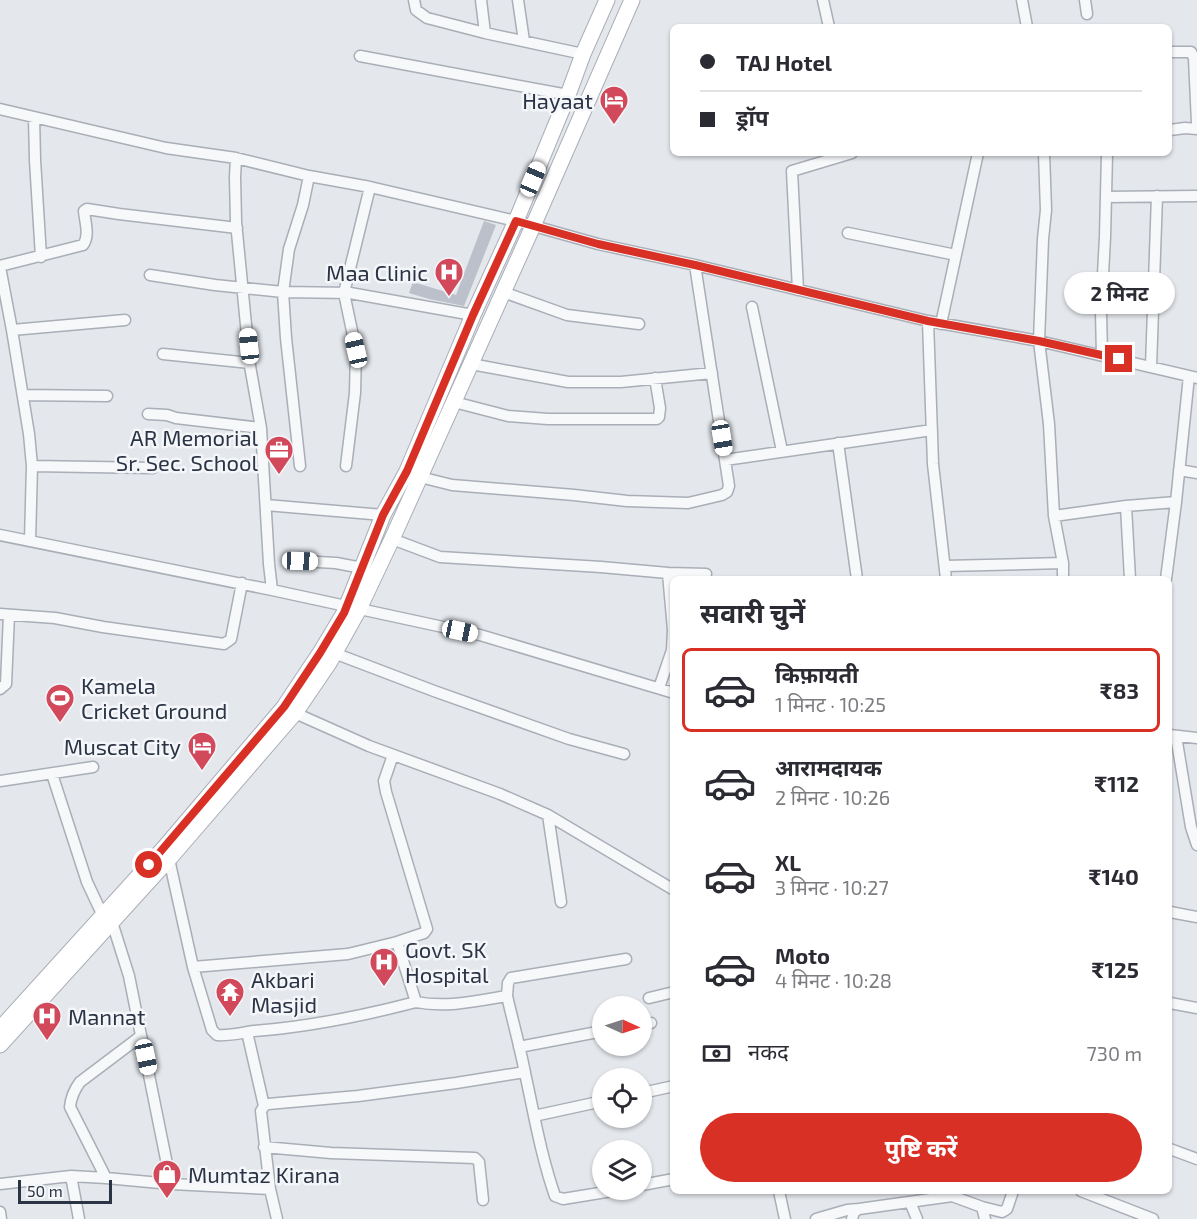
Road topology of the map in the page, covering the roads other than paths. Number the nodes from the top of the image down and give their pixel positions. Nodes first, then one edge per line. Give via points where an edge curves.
1 (414, 0) edge
2 (481, 0) edge
3 (518, 0) edge
4 (607, 0) edge
5 (632, 0) edge
6 (823, 0) edge
7 (1022, 0) edge
8 (1085, 0) edge
9 (1087, 14) dead end
10 (828, 24) edge
11 (1026, 24) edge
12 (485, 33) junction
13 (524, 41) junction
14 (1172, 52) edge
15 (583, 54) junction
16 (360, 56) dead end
17 (568, 95) junction
18 (0, 109) edge
19 (34, 117) junction
20 (1197, 123) edge
21 (1197, 129) edge
22 (1172, 130) edge
23 (842, 156) edge
24 (977, 156) edge
25 (1044, 156) edge
26 (1107, 156) edge
27 (236, 158) junction
28 (309, 177) junction
29 (370, 187) junction
30 (1157, 196) junction
31 (1197, 196) edge
32 (1106, 197) junction
33 (516, 221) junction
34 (533, 226) junction
35 (237, 228) junction
36 (848, 233) dead end
37 (956, 255) junction
38 (41, 256) junction
39 (695, 265) junction
40 (0, 267) edge
41 (150, 275) dead end
42 (243, 288) junction
43 (798, 290) junction
44 (283, 292) junction
45 (503, 292) junction
46 (344, 293) junction
47 (752, 308) dead end
48 (473, 315) junction
49 (126, 320) dead end
50 (928, 321) junction
51 (639, 324) dead end
52 (941, 324) junction
53 (12, 330) junction
54 (1039, 341) junction
55 (163, 354) dead end
56 (1102, 355) junction
57 (250, 363) junction
58 (471, 364) junction
59 (1151, 367) junction
60 (712, 373) junction
61 (1193, 377) edge
62 (655, 378) junction
63 (23, 395) junction
64 (107, 396) dead end
65 (453, 402) junction
66 (148, 414) dead end
67 (261, 428) junction
68 (932, 430) junction
69 (838, 443) junction
70 (782, 451) junction
71 (725, 460) junction
72 (32, 466) junction
73 (300, 466) dead end
74 (346, 466) dead end
75 (153, 468) dead end
76 (1179, 470) junction
77 (1197, 472) edge
78 (420, 477) junction
79 (1176, 502) junction
80 (266, 505) junction
81 (1126, 506) junction
82 (383, 515) junction
83 (1054, 516) junction
84 (0, 535) edge
85 (392, 539) junction
86 (30, 541) junction
87 (300, 561) dead end
88 (1063, 563) junction
89 (945, 566) junction
90 (362, 568) junction
91 (668, 573) junction
92 (706, 574) dead end
93 (857, 576) edge
94 (946, 576) edge
95 (1063, 576) edge
96 (1130, 576) edge
97 (1166, 576) edge
98 (242, 584) junction
99 (272, 590) junction
100 (670, 596) edge
101 (353, 608) junction
102 (5, 614) edge
103 (334, 653) junction
104 (670, 656) edge
105 (659, 688) junction
106 (0, 689) edge
107 (670, 692) edge
108 (295, 713) junction
109 (1173, 736) edge
110 (1197, 738) edge
111 (624, 754) dead end
112 (393, 755) junction
113 (93, 767) dead end
114 (52, 774) junction
115 (0, 781) edge
116 (548, 815) junction
117 (1197, 845) edge
118 (169, 859) junction
119 (670, 888) edge
120 (561, 902) dead end
121 (1172, 912) edge
122 (1197, 917) edge
123 (107, 919) junction
124 (397, 942) junction
125 (626, 959) dead end
126 (194, 967) junction
127 (670, 993) edge
128 (507, 996) junction
129 (652, 997) edge
130 (416, 1002) junction
131 (1172, 1003) edge
132 (1197, 1008) edge
133 (0, 1029) edge
134 (247, 1032) junction
135 (592, 1033) edge
136 (141, 1036) junction
137 (0, 1045) edge
138 (519, 1047) junction
139 (525, 1072) junction
140 (670, 1087) edge
141 (652, 1091) edge
142 (592, 1103) edge
143 (264, 1106) junction
144 (534, 1116) junction
145 (264, 1147) junction
146 (1172, 1150) edge
147 (1197, 1159) edge
148 (71, 1176) junction
149 (106, 1178) junction
150 (670, 1180) edge
151 (652, 1183) edge
152 (0, 1184) edge
153 (171, 1184) junction
154 (270, 1189) junction
155 (592, 1194) edge
156 (780, 1194) edge
157 (946, 1194) edge
158 (953, 1194) edge
159 (1012, 1194) edge
160 (1089, 1194) edge
161 (1118, 1194) edge
162 (483, 1200) dead end
163 (910, 1202) junction
164 (1114, 1203) junction
165 (982, 1207) junction
166 (859, 1209) junction
167 (0, 1212) edge
168 (998, 1212) junction
169 (1, 1219) edge
170 (79, 1219) edge
171 (277, 1219) edge
172 (785, 1219) edge
173 (816, 1219) edge
174 (852, 1219) edge
175 (917, 1219) edge
176 (985, 1219) edge
177 (1007, 1219) edge
178 (1153, 1219) edge

1 - 12 street via 416,10 426,18
2 - 12 street
3 - 13 street
4 - 15 street
5 - 34 street
6 - 10 street
7 - 11 street
8 - 9 street
12 - 13 street
13 - 15 street
14 - 20 street via 1191,52 1194,58
15 - 17 street
16 - 17 street
17 - 33 street
18 - 19 street
19 - 27 street via 166,147
19 - 38 street
21 - 22 street
23 - 43 street via 792,171
24 - 37 street
25 - 54 street via 1046,210
26 - 32 street
27 - 28 street
27 - 35 street
28 - 29 street
28 - 44 street via 289,249
29 - 33 street
29 - 46 street
30 - 31 street
30 - 32 street
30 - 59 street
32 - 56 street
33 - 34 street
33 - 48 street
34 - 39 street
34 - 45 street
35 - 38 street via 87,208 83,245
35 - 42 street
36 - 37 street
37 - 52 street
38 - 40 street
39 - 43 street
39 - 60 street
40 - 53 street
41 - 42 street
42 - 44 street
42 - 57 street
43 - 50 street
44 - 46 street
44 - 73 street
45 - 51 street via 567,315
45 - 58 street
46 - 48 street
46 - 74 street via 356,350
47 - 70 street
48 - 82 street via 407,471
49 - 53 street
50 - 52 street
50 - 68 street
52 - 54 street
53 - 63 street
54 - 56 street
54 - 83 street
55 - 57 street
56 - 59 street
57 - 67 street
58 - 62 street via 568,382
58 - 65 street
59 - 61 street
60 - 62 street
60 - 71 street
61 - 76 street
62 - 65 street via 660,408 657,419 508,416
63 - 64 street
63 - 72 street
65 - 78 street
66 - 67 street
67 - 80 street
68 - 69 street
68 - 89 street
69 - 70 street
69 - 93 street
70 - 71 street
71 - 78 street via 728,492 688,503 452,485
72 - 75 street
72 - 86 street
76 - 77 street
76 - 79 street
78 - 85 street
79 - 81 street
79 - 97 street
80 - 82 street
80 - 99 street
81 - 83 street
81 - 96 street
82 - 90 street
83 - 88 street
84 - 86 street
85 - 91 street via 440,557
85 - 101 street
86 - 98 street
87 - 90 street
88 - 89 street
88 - 95 street
89 - 94 street
90 - 101 street
91 - 92 street
91 - 100 street
98 - 99 street
98 - 102 street via 231,639 225,644
99 - 101 street
101 - 103 street
101 - 105 street via 480,635
101 - 123 street via 284,707
102 - 106 street via 6,684
103 - 108 street
103 - 111 street via 569,739
104 - 105 street
105 - 107 street
108 - 112 street
108 - 118 street
109 - 110 street
109 - 117 street
112 - 116 street
112 - 124 street via 384,781 386,792 427,928 424,933
113 - 114 street
114 - 115 street
114 - 123 street via 87,882
116 - 119 street
116 - 120 street
118 - 123 street
118 - 126 street
121 - 122 street
123 - 133 street
123 - 136 street via 129,976
123 - 137 street
124 - 126 street via 348,954
124 - 130 street
125 - 128 street via 511,978
126 - 134 street via 212,1030 217,1035
127 - 129 street
128 - 130 street via 442,1004
128 - 138 street
130 - 134 street via 320,1024
131 - 132 street
134 - 143 street
135 - 138 street
136 - 149 street via 80,1082 71,1098 70,1107
136 - 153 street
138 - 139 street
139 - 143 street
139 - 144 street
140 - 141 street
142 - 144 street
143 - 145 street
144 - 155 street via 555,1196 563,1199
145 - 154 street
145 - 162 street via 475,1158 479,1162
146 - 147 street
148 - 149 street
148 - 152 street
148 - 170 street
149 - 153 street
150 - 151 street
153 - 154 street
154 - 171 street
156 - 172 street
157 - 163 street
158 - 165 street
159 - 168 street via 1006,1209
160 - 164 street
161 - 164 street
163 - 166 street
163 - 175 street
164 - 178 street
165 - 168 street
165 - 176 street
166 - 173 street
166 - 174 street
167 - 169 street
168 - 177 street

